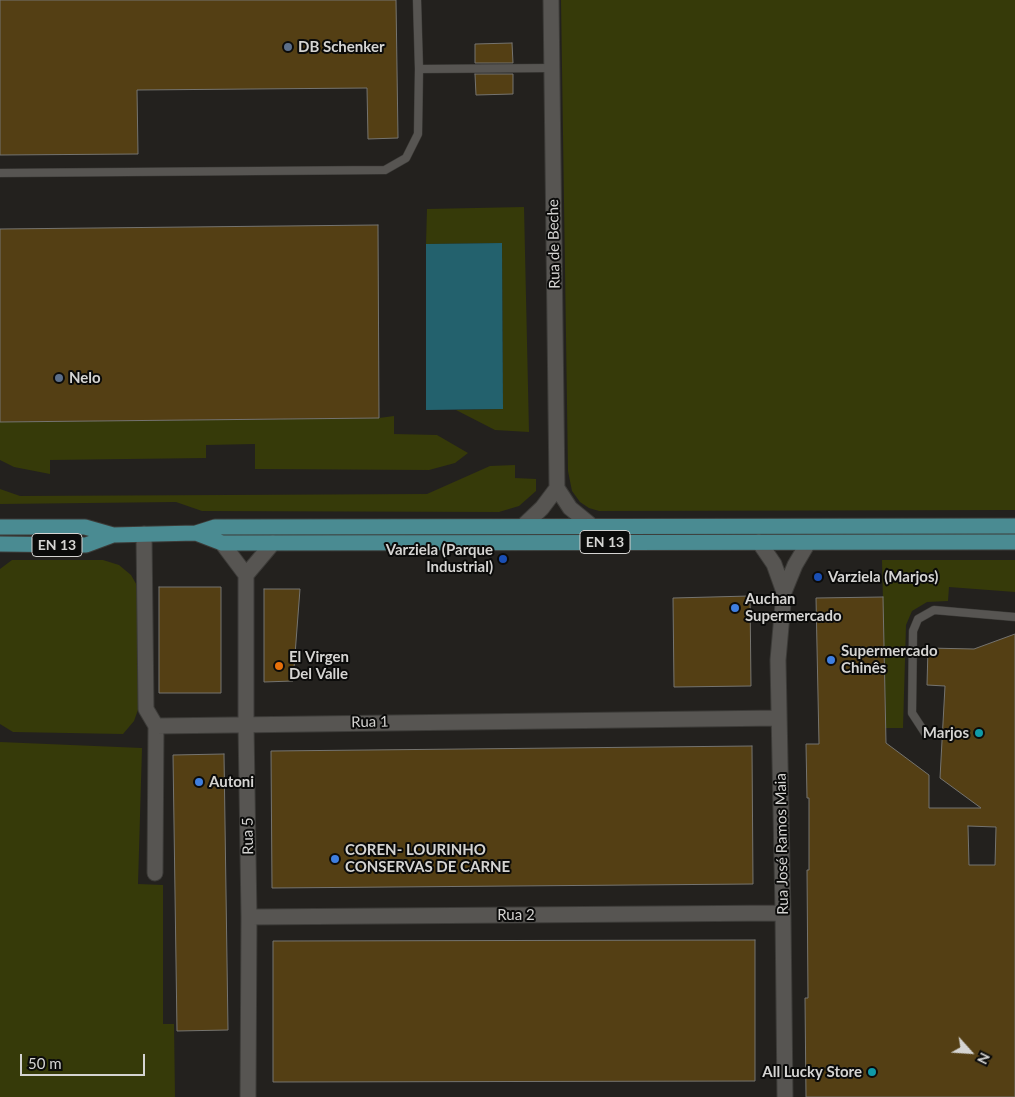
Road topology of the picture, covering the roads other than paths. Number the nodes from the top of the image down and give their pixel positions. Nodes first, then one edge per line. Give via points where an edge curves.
1 (417, 0) edge
2 (551, 0) edge
3 (552, 68) junction
4 (419, 69) junction
5 (0, 173) edge
6 (557, 488) junction
7 (5, 526) edge
8 (523, 526) junction
9 (592, 526) junction
10 (947, 526) junction
11 (1015, 526) edge
12 (196, 533) junction
13 (113, 534) junction
14 (144, 534) junction
15 (759, 542) junction
16 (1015, 542) edge
17 (222, 543) junction
18 (273, 543) junction
19 (808, 543) junction
20 (0, 544) edge
21 (246, 575) junction
22 (784, 592) junction
23 (1015, 617) edge
24 (778, 718) junction
25 (246, 724) junction
26 (156, 726) junction
27 (925, 733) dead end
28 (155, 873) dead end
29 (784, 913) junction
30 (249, 917) junction
31 (248, 1097) edge
32 (785, 1097) edge

1 - 4 lane
2 - 3 street, Rua de Beche
3 - 4 lane
3 - 6 street, Rua de Beche
4 - 5 lane via 418,134 406,158 385,170
6 - 8 street
6 - 9 street via 570,508
7 - 13 main road, EN 13 via 85,527
8 - 9 main road, EN 13
8 - 12 main road, EN 13 via 215,527
9 - 10 main road, EN 13
10 - 11 main road, EN 13
10 - 19 main road via 825,535 814,537
12 - 14 main road, EN 13
12 - 17 main road, EN 13
13 - 14 main road, EN 13
13 - 20 main road, EN 13 via 86,545
14 - 26 street via 146,709
15 - 18 main road, EN 13
15 - 19 main road, EN 13
15 - 22 street, Rua José Ramos Maia via 774,564
16 - 19 main road, EN 13
17 - 18 main road, EN 13
17 - 21 street
18 - 21 street
19 - 22 street, Rua José Ramos Maia
21 - 25 street, Rua 5
22 - 24 street, Rua José Ramos Maia via 778,660
23 - 27 lane via 934,610 918,619 913,631 912,713
24 - 25 street, Rua 1
24 - 29 street, Rua José Ramos Maia
25 - 26 street, Rua 1
25 - 30 street, Rua 5
26 - 28 street
29 - 30 street, Rua 2
29 - 32 street, Rua José Ramos Maia
30 - 31 street, Rua 5

